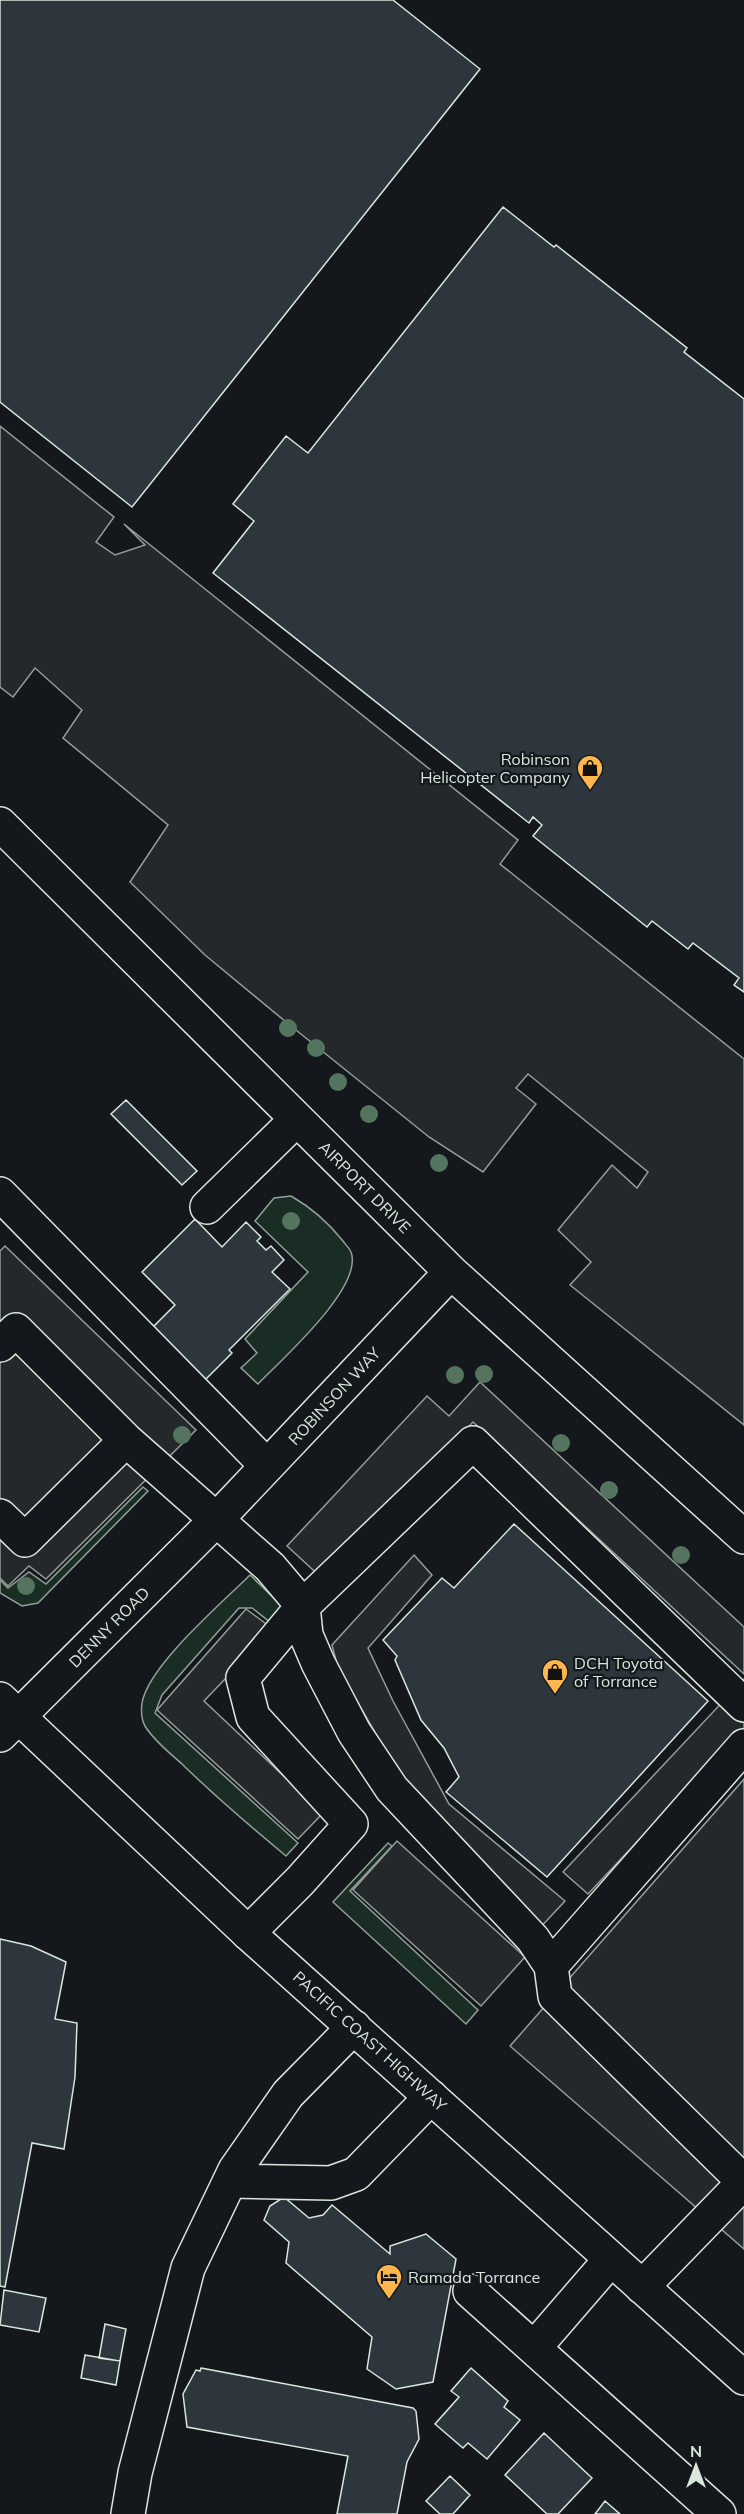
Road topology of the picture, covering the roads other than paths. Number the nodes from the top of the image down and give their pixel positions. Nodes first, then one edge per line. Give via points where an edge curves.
1 (0, 824) edge
2 (297, 1119) junction
3 (0, 1194) edge
4 (207, 1207) dead end
5 (451, 1272) junction
6 (0, 1345) edge
7 (126, 1440) junction
8 (267, 1466) junction
9 (0, 1516) edge
10 (217, 1519) junction
11 (744, 1537) edge
12 (303, 1606) junction
13 (744, 1705) edge
14 (6, 1717) edge
15 (744, 1746) edge
16 (392, 1789) junction
17 (351, 1824) junction
18 (248, 1932) junction
19 (551, 1966) junction
20 (354, 2027) junction
21 (431, 2097) junction
22 (230, 2181) junction
23 (744, 2182) edge
24 (611, 2259) junction
25 (642, 2287) junction
26 (470, 2291) dead end
27 (535, 2348) junction
28 (744, 2378) edge
29 (128, 2514) edge
30 (719, 2514) edge

1 - 2 main road, AIRPORT DRIVE
2 - 4 main road
2 - 5 main road, AIRPORT DRIVE
3 - 8 main road
5 - 8 main road, ROBINSON WAY
5 - 11 main road, AIRPORT DRIVE
6 - 7 main road via 16,1330
7 - 9 main road via 25,1540
7 - 10 main road
8 - 10 main road, ROBINSON WAY
10 - 12 main road via 270,1567
10 - 14 main road, DENNY ROAD
12 - 13 main road via 473,1443
12 - 16 main road via 306,1635 318,1663 354,1732
12 - 17 main road via 243,1678 253,1717
14 - 18 main road, PACIFIC COAST HIGHWAY
15 - 19 main road
16 - 17 main road
16 - 19 main road via 533,1939
17 - 18 main road
18 - 20 main road, PACIFIC COAST HIGHWAY
19 - 23 main road via 555,1996
20 - 21 main road, PACIFIC COAST HIGHWAY
20 - 22 main road via 288,2094
21 - 22 main road via 356,2174 331,2183
21 - 24 main road, PACIFIC COAST HIGHWAY
22 - 29 main road via 188,2268
23 - 25 main road
24 - 25 main road, PACIFIC COAST HIGHWAY
24 - 27 main road
25 - 28 main road, PACIFIC COAST HIGHWAY
26 - 27 main road
27 - 30 main road

